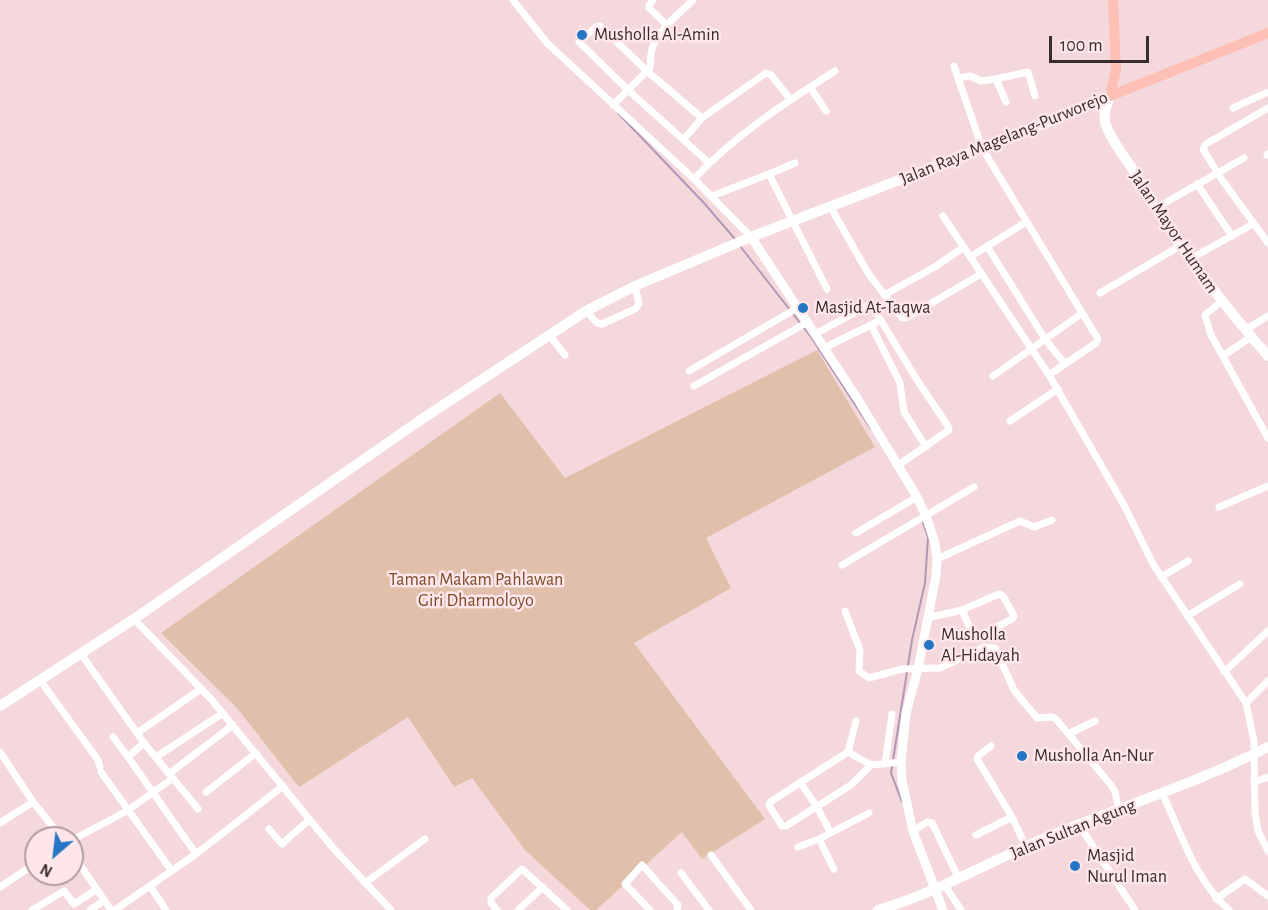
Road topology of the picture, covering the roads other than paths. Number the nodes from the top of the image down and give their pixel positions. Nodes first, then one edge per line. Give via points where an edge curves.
1 (513, 0) edge
2 (653, 0) edge
3 (693, 0) edge
4 (1113, 0) edge
5 (667, 25) junction
6 (1267, 35) edge
7 (954, 66) dead end
8 (835, 70) dead end
9 (647, 71) junction
10 (958, 78) junction
11 (996, 79) junction
12 (810, 87) junction
13 (628, 90) junction
14 (1268, 92) edge
15 (1035, 96) dead end
16 (1110, 96) junction
17 (790, 99) junction
18 (1006, 102) dead end
19 (613, 105) junction
20 (1233, 108) dead end
21 (1268, 108) edge
22 (826, 111) dead end
23 (702, 118) junction
24 (684, 139) junction
25 (982, 148) junction
26 (1244, 158) dead end
27 (709, 163) junction
28 (795, 163) dead end
29 (1217, 172) junction
30 (769, 174) junction
31 (694, 179) junction
32 (1197, 183) junction
33 (712, 196) junction
34 (831, 208) junction
35 (1156, 208) junction
36 (943, 216) dead end
37 (1026, 222) junction
38 (792, 223) junction
39 (1253, 224) junction
40 (1232, 236) junction
41 (746, 240) junction
42 (1268, 243) edge
43 (987, 246) junction
44 (1180, 246) junction
45 (964, 247) junction
46 (970, 257) junction
47 (1190, 259) junction
48 (981, 274) junction
49 (635, 286) junction
50 (827, 289) dead end
51 (1100, 293) dead end
52 (884, 294) junction
53 (1221, 302) junction
54 (794, 310) junction
55 (586, 311) junction
56 (1081, 314) junction
57 (1268, 316) edge
58 (881, 320) junction
59 (805, 324) junction
60 (871, 325) junction
61 (816, 334) junction
62 (1248, 334) junction
63 (549, 335) junction
64 (1045, 339) junction
65 (824, 348) junction
66 (1032, 349) junction
67 (565, 355) dead end
68 (1223, 356) junction
69 (1268, 356) edge
70 (1065, 364) junction
71 (689, 371) dead end
72 (1049, 375) junction
73 (993, 376) dead end
74 (694, 386) dead end
75 (1058, 389) junction
76 (1010, 421) dead end
77 (1268, 438) edge
78 (926, 447) junction
79 (897, 466) junction
80 (1268, 486) edge
81 (974, 488) dead end
82 (912, 500) junction
83 (1219, 507) dead end
84 (922, 518) junction
85 (1052, 520) dead end
86 (856, 533) dead end
87 (937, 559) junction
88 (1188, 561) dead end
89 (842, 566) dead end
90 (1161, 577) junction
91 (1240, 584) dead end
92 (962, 610) junction
93 (845, 611) dead end
94 (1187, 616) junction
95 (927, 618) junction
96 (134, 619) junction
97 (1268, 631) edge
98 (81, 654) junction
99 (913, 668) junction
100 (1224, 672) junction
101 (40, 680) junction
102 (1268, 681) edge
103 (201, 688) junction
104 (1246, 703) junction
105 (0, 706) edge
106 (223, 713) junction
107 (892, 714) dead end
108 (856, 721) dead end
109 (1095, 721) dead end
110 (233, 725) junction
111 (137, 733) junction
112 (1068, 734) junction
113 (113, 737) dead end
114 (144, 743) junction
115 (991, 746) dead end
116 (1268, 747) edge
117 (0, 752) edge
118 (848, 752) junction
119 (256, 753) junction
120 (1253, 755) junction
121 (128, 757) junction
122 (156, 757) junction
123 (894, 763) junction
124 (3, 764) edge
125 (871, 765) junction
126 (172, 775) junction
127 (1268, 777) edge
128 (800, 782) junction
129 (1254, 782) junction
130 (283, 786) junction
131 (152, 792) junction
132 (206, 792) dead end
133 (1163, 795) junction
134 (33, 802) junction
135 (817, 807) junction
136 (198, 809) dead end
137 (127, 810) junction
138 (1119, 810) junction
139 (869, 813) dead end
140 (1012, 817) junction
141 (309, 820) junction
142 (0, 823) edge
143 (1079, 825) junction
144 (52, 826) edge
145 (268, 829) dead end
146 (913, 831) junction
147 (830, 832) junction
148 (84, 833) edge
149 (976, 835) dead end
150 (425, 839) dead end
151 (819, 839) junction
152 (798, 847) dead end
153 (1026, 847) junction
154 (1268, 851) edge
155 (196, 854) junction
156 (711, 855) dead end
157 (834, 869) dead end
158 (24, 870) edge
159 (171, 870) junction
160 (84, 872) edge
161 (681, 873) dead end
162 (960, 879) junction
163 (1, 883) edge
164 (365, 883) junction
165 (150, 885) junction
166 (543, 887) junction
167 (96, 890) junction
168 (932, 890) junction
169 (1268, 896) edge
170 (1216, 899) junction
171 (104, 901) junction
172 (32, 910) edge
173 (90, 910) edge
174 (113, 910) edge
175 (166, 910) edge
176 (391, 910) edge
177 (497, 910) edge
178 (518, 910) edge
179 (566, 910) edge
180 (650, 910) edge
181 (678, 910) edge
182 (709, 910) edge
183 (752, 910) edge
184 (878, 910) edge
185 (943, 910) edge
186 (961, 910) edge
187 (1135, 910) edge
188 (1229, 910) edge

1 - 19 street via 547,43
2 - 5 street via 649,8
3 - 5 street
4 - 16 main road via 1116,70
5 - 9 street via 652,46 651,67
6 - 16 main road, Jalan Raya Magelang-Purworejo
7 - 10 street
8 - 12 street
9 - 13 street
9 - 13 street via 600,26 579,42
9 - 23 street
10 - 11 street
10 - 25 street
11 - 15 street via 1027,72
11 - 18 street
12 - 17 street
12 - 22 street
13 - 19 street
13 - 24 street
14 - 20 street
16 - 25 main road, Jalan Raya Magelang-Purworejo
16 - 35 main road, Jalan Mayor Humam via 1104,115 1107,127
17 - 23 street via 768,73
17 - 27 street
19 - 31 street
21 - 29 street via 1206,144 1203,149
23 - 24 street
24 - 27 street
25 - 34 main road, Jalan Raya Magelang-Purworejo
25 - 37 street
26 - 29 street
27 - 31 street
28 - 30 street
29 - 32 street
29 - 39 street
30 - 33 street
30 - 38 street
31 - 33 street
32 - 35 street
32 - 40 street
33 - 41 street
34 - 38 main road, Jalan Raya Magelang-Purworejo
34 - 52 street
35 - 44 main road, Jalan Mayor Humam
36 - 45 street
37 - 43 street
37 - 56 street
38 - 41 main road, Jalan Raya Magelang-Purworejo
38 - 50 street
39 - 40 street
39 - 42 street
40 - 47 street
41 - 49 main road, Jalan Raya Magelang-Purworejo
41 - 54 street
43 - 46 street
43 - 64 street
44 - 47 main road, Jalan Mayor Humam
44 - 51 street
45 - 46 street
45 - 52 street
46 - 48 street
47 - 53 main road, Jalan Mayor Humam
48 - 52 street via 906,318 901,318
48 - 66 street
49 - 55 main road, Jalan Raya Magelang-Purworejo
49 - 55 street via 639,304 635,309 600,324
53 - 62 main road, Jalan Mayor Humam
53 - 68 street via 1205,316
54 - 59 street
54 - 71 street
55 - 63 main road, Jalan Raya Magelang-Purworejo
56 - 64 street
56 - 70 street via 1098,341
57 - 62 street
58 - 60 street
58 - 61 street via 870,304
58 - 78 street via 949,428
59 - 61 street
59 - 74 street
60 - 65 street
60 - 78 street via 900,383 904,412
61 - 65 street
62 - 68 street
62 - 69 main road, Jalan Mayor Humam
63 - 67 street
63 - 96 main road, Jalan Raya Magelang-Purworejo
64 - 66 street
64 - 70 street
65 - 79 street
66 - 72 street
66 - 73 street
68 - 77 street
70 - 72 street
72 - 75 street
75 - 76 street
75 - 90 street
78 - 79 street
79 - 82 street
80 - 83 street
81 - 84 street
82 - 84 street
82 - 86 street
84 - 87 street via 935,543
84 - 89 street
85 - 87 street via 1034,527 1020,520
87 - 95 street
88 - 90 street
90 - 94 street
91 - 94 street
92 - 92 street via 999,594 1014,616 977,637
92 - 95 street
93 - 99 street via 860,650 861,673 868,678
94 - 100 street
95 - 99 street
96 - 98 main road, Jalan Raya Magelang-Purworejo
96 - 103 street
97 - 100 street
98 - 101 main road, Jalan Raya Magelang-Purworejo
98 - 111 street
99 - 112 street via 940,668 985,647 995,648 1014,690 1035,716 1054,717
99 - 123 street
100 - 104 street
101 - 105 main road, Jalan Raya Magelang-Purworejo
101 - 137 street via 98,760
102 - 104 street
103 - 106 street
103 - 111 street
104 - 120 street
106 - 110 street
106 - 122 street
107 - 123 street
108 - 118 street
109 - 112 street
110 - 119 street
110 - 126 street
111 - 114 street
112 - 138 street via 1111,785
113 - 121 street
114 - 121 street
114 - 122 street
115 - 140 street via 977,759
116 - 120 main road, Jalan Sultan Agung
117 - 124 street
118 - 125 street
118 - 128 street
119 - 130 street
119 - 132 street
120 - 129 street
120 - 133 main road, Jalan Sultan Agung
121 - 131 street
122 - 126 street
123 - 125 street
123 - 146 street
124 - 134 street
125 - 135 street via 851,785
126 - 131 street
126 - 136 street
127 - 129 street
128 - 135 street
128 - 135 street via 769,803 781,824 790,824
129 - 154 street via 1258,831
130 - 141 street
130 - 155 street
131 - 137 street
131 - 155 street
133 - 138 main road, Jalan Sultan Agung
133 - 170 street via 1200,876
134 - 142 street
134 - 144 street
135 - 147 street
137 - 148 street
137 - 159 street
138 - 143 main road, Jalan Sultan Agung
139 - 147 street
140 - 149 street
140 - 153 street
141 - 145 street via 282,844
141 - 164 street
143 - 153 main road, Jalan Sultan Agung
143 - 187 street
146 - 162 street via 932,823
146 - 168 street
147 - 151 street
150 - 164 street
151 - 152 street
151 - 157 street
153 - 162 main road, Jalan Sultan Agung
155 - 159 street
156 - 183 street
158 - 163 street
159 - 165 street
160 - 167 street
161 - 182 street
162 - 168 main road, Jalan Sultan Agung
164 - 176 street
165 - 174 street
165 - 175 street
166 - 177 street via 522,870 491,898
166 - 178 street
166 - 179 street
167 - 171 street
167 - 172 street via 74,904 64,891
168 - 184 main road, Jalan Sultan Agung
168 - 185 street
168 - 186 street
169 - 170 street via 1245,879
170 - 188 street
171 - 173 street
171 - 174 street
180 - 181 street via 625,884 642,866 678,905

